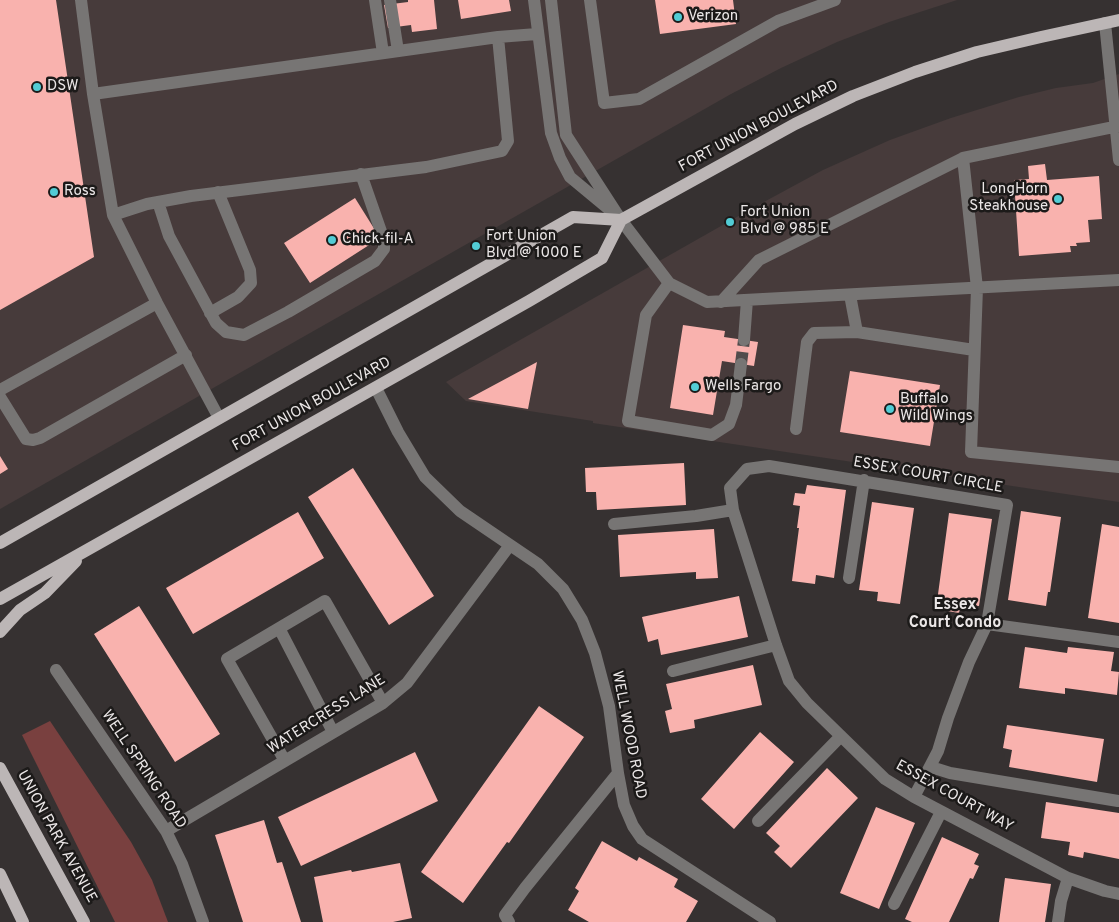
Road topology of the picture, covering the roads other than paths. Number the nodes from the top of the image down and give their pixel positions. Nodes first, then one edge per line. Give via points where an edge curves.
1 (81, 0) edge
2 (375, 0) edge
3 (390, 0) edge
4 (534, 0) edge
5 (552, 0) edge
6 (590, 0) edge
7 (835, 0) edge
8 (1119, 20) edge
9 (1105, 23) junction
10 (538, 34) junction
11 (498, 37) junction
12 (398, 51) junction
13 (384, 53) junction
14 (93, 94) junction
15 (1117, 126) edge
16 (963, 158) junction
17 (1119, 160) edge
18 (361, 174) junction
19 (218, 192) junction
20 (158, 202) junction
21 (113, 214) junction
22 (621, 220) junction
23 (1119, 280) edge
24 (669, 282) junction
25 (976, 288) junction
26 (850, 295) junction
27 (747, 300) junction
28 (721, 302) junction
29 (157, 303) junction
30 (210, 313) junction
31 (857, 332) junction
32 (744, 340) tunnel mouth
33 (974, 350) junction
34 (186, 355) junction
35 (740, 364) tunnel mouth
36 (376, 388) junction
37 (0, 390) edge
38 (0, 397) edge
39 (219, 418) junction
40 (796, 429) dead end
41 (1119, 467) edge
42 (747, 469) joint
43 (864, 480) junction
44 (733, 510) junction
45 (614, 524) dead end
46 (0, 543) edge
47 (510, 545) junction
48 (86, 551) junction
49 (849, 578) dead end
50 (0, 599) edge
51 (987, 624) junction
52 (279, 628) junction
53 (0, 632) edge
54 (1119, 642) edge
55 (776, 645) junction
56 (56, 670) dead end
57 (673, 671) dead end
58 (383, 703) junction
59 (333, 732) junction
60 (841, 736) junction
61 (285, 761) junction
62 (931, 767) junction
63 (0, 768) edge
64 (618, 773) junction
65 (914, 797) junction
66 (1118, 801) edge
67 (941, 812) junction
68 (758, 821) dead end
69 (166, 831) junction
70 (0, 874) edge
71 (1068, 878) junction
72 (1119, 894) edge
73 (894, 904) dead end
74 (23, 922) edge
75 (84, 922) edge
76 (203, 922) edge
77 (509, 922) edge
78 (770, 922) edge
79 (1058, 922) edge

1 - 14 street
2 - 13 street
3 - 12 street
4 - 10 street
5 - 22 street via 566,135
6 - 7 street via 604,103 638,99 778,21
8 - 9 main road, FORT UNION BOULEVARD
9 - 15 street
9 - 22 main road, FORT UNION BOULEVARD via 977,52 853,96 795,124
10 - 11 street
10 - 22 street via 550,133 560,158 570,177
11 - 12 street
11 - 18 street via 508,141 502,151 426,167
12 - 13 street
13 - 14 street
14 - 21 street
15 - 16 street
15 - 17 street
16 - 25 street
16 - 28 street via 759,260
18 - 19 street
18 - 30 street via 384,240 384,250 376,261 244,334 226,332
19 - 20 street
19 - 30 street via 250,270 251,283 238,297
20 - 21 street
20 - 30 street via 169,236
21 - 29 street
22 - 24 street
22 - 36 main road, FORT UNION BOULEVARD via 602,258
22 - 39 main road via 573,217
23 - 25 street
24 - 28 street via 707,302
24 - 35 street via 646,315 628,421 712,435 729,424 736,404
25 - 26 street
25 - 33 street
26 - 27 street
26 - 31 street
27 - 28 street
27 - 32 street
29 - 34 street
29 - 37 street
31 - 33 street
31 - 40 street via 814,333 807,342
33 - 41 street via 971,452
34 - 38 street via 32,440 26,439
34 - 39 street
36 - 47 street, WELL WOOD ROAD via 426,478 460,511
36 - 48 main road, FORT UNION BOULEVARD
39 - 46 main road
42 - 43 street, ESSEX COURT CIRCLE via 769,466
42 - 44 street, ESSEX COURT WAY via 730,488
43 - 49 street
43 - 51 street, ESSEX COURT CIRCLE via 1007,505
44 - 45 street
44 - 55 street, ESSEX COURT WAY
47 - 58 street, WATERCRESS LANE via 407,683
47 - 64 street, WELL WOOD ROAD via 538,564 564,589 582,620 595,653 609,706
48 - 50 main road, FORT UNION BOULEVARD
48 - 53 main road
51 - 54 street
51 - 62 street, ESSEX COURT CIRCLE via 969,662
52 - 58 street via 325,601
52 - 59 street
52 - 61 street via 227,659
55 - 57 street
55 - 60 street, ESSEX COURT WAY via 789,681
56 - 69 street, WELL SPRING ROAD
58 - 59 street, WATERCRESS LANE
59 - 61 street, WATERCRESS LANE
60 - 65 street, ESSEX COURT WAY via 886,779
60 - 68 street
61 - 69 street, WATERCRESS LANE
62 - 65 street, ESSEX COURT CIRCLE
62 - 66 street via 950,773
63 - 75 main road, UNION PARK AVENUE
64 - 77 street via 525,888 506,915
64 - 78 street, WELL WOOD ROAD via 624,805 642,838
65 - 67 street, ESSEX COURT WAY
67 - 71 street, ESSEX COURT WAY
67 - 73 street
69 - 76 street, WELL SPRING ROAD
70 - 74 main road
71 - 72 street, ESSEX COURT WAY
71 - 79 street

